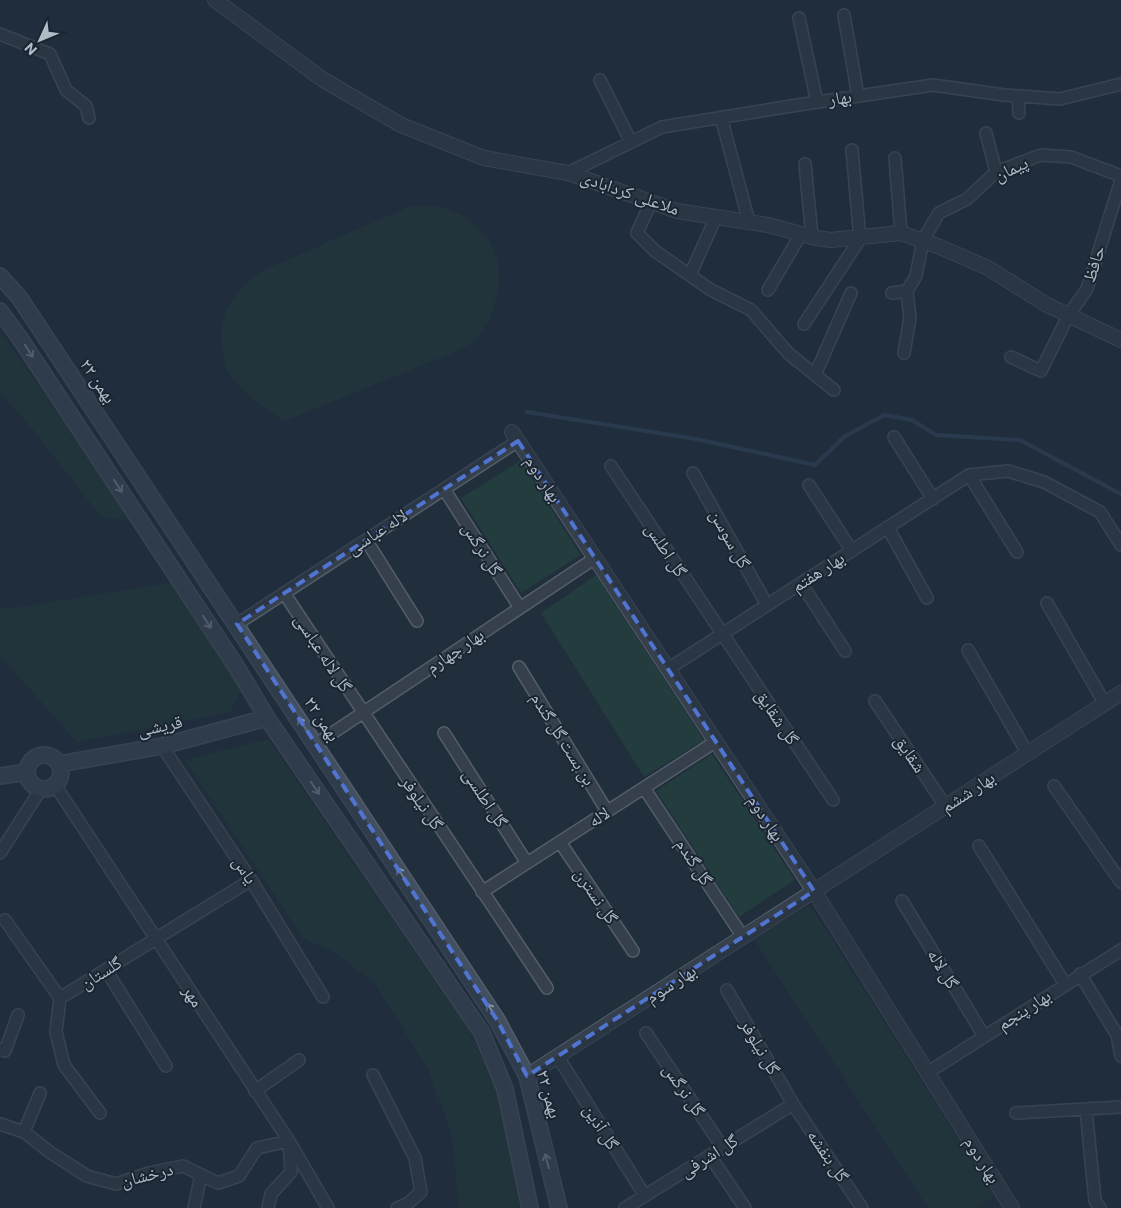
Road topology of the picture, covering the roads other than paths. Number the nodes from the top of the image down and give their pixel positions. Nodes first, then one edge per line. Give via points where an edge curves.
1 (215, 0) edge
2 (844, 15) dead end
3 (799, 18) dead end
4 (0, 34) edge
5 (600, 80) dead end
6 (1121, 84) edge
7 (858, 96) junction
8 (1018, 96) junction
9 (818, 102) junction
10 (1019, 113) dead end
11 (721, 117) junction
12 (89, 118) dead end
13 (986, 133) dead end
14 (631, 142) junction
15 (852, 150) dead end
16 (895, 158) dead end
17 (805, 164) dead end
18 (996, 172) junction
19 (568, 173) junction
20 (1121, 178) edge
21 (651, 202) junction
22 (716, 217) junction
23 (749, 222) junction
24 (901, 233) junction
25 (806, 236) junction
26 (860, 238) junction
27 (922, 240) junction
28 (690, 275) junction
29 (3, 286) edge
30 (768, 290) dead end
31 (907, 291) junction
32 (892, 292) dead end
33 (852, 293) dead end
34 (0, 311) edge
35 (1068, 316) junction
36 (804, 324) dead end
37 (1121, 340) edge
38 (904, 353) dead end
39 (1012, 357) dead end
40 (815, 375) junction
41 (834, 390) dead end
42 (515, 437) joint
43 (894, 437) dead end
44 (611, 466) dead end
45 (692, 473) dead end
46 (969, 475) junction
47 (809, 485) dead end
48 (444, 489) junction
49 (933, 498) junction
50 (888, 528) junction
51 (366, 540) junction
52 (1121, 545) edge
53 (852, 550) junction
54 (1017, 552) dead end
55 (595, 558) junction
56 (802, 583) junction
57 (284, 593) junction
58 (927, 598) dead end
59 (1047, 603) dead end
60 (767, 605) junction
61 (520, 608) junction
62 (417, 620) dead end
63 (237, 624) junction
64 (722, 634) junction
65 (968, 650) dead end
66 (845, 651) dead end
67 (519, 667) dead end
68 (668, 669) junction
69 (1120, 697) edge
70 (875, 700) dead end
71 (1105, 704) junction
72 (362, 713) junction
73 (267, 718) junction
74 (444, 733) dead end
75 (716, 742) junction
76 (316, 744) junction
77 (162, 746) junction
78 (1028, 754) junction
79 (59, 764) junction
80 (27, 772) junction
81 (0, 776) edge
82 (1054, 786) dead end
83 (48, 787) junction
84 (644, 788) junction
85 (833, 800) dead end
86 (946, 806) junction
87 (607, 811) junction
88 (560, 842) junction
89 (979, 846) dead end
90 (0, 853) edge
91 (527, 863) junction
92 (252, 880) junction
93 (1121, 882) edge
94 (814, 891) junction
95 (482, 892) junction
96 (902, 901) dead end
97 (5, 920) dead end
98 (743, 937) junction
99 (156, 939) junction
100 (1121, 950) edge
101 (633, 951) dead end
102 (106, 970) junction
103 (1080, 974) junction
104 (1065, 984) junction
105 (547, 988) dead end
106 (728, 990) dead end
107 (323, 997) dead end
108 (60, 998) junction
109 (18, 1015) dead end
110 (646, 1033) dead end
111 (984, 1036) junction
112 (0, 1049) edge
113 (1121, 1056) edge
114 (558, 1057) junction
115 (299, 1060) dead end
116 (166, 1066) dead end
117 (927, 1073) junction
118 (373, 1075) dead end
119 (527, 1076) junction
120 (255, 1091) junction
121 (40, 1093) dead end
122 (793, 1104) junction
123 (1121, 1107) edge
124 (1086, 1109) junction
125 (100, 1113) dead end
126 (1016, 1114) dead end
127 (0, 1124) edge
128 (24, 1132) junction
129 (289, 1141) junction
130 (723, 1148) junction
131 (710, 1156) junction
132 (201, 1175) junction
133 (645, 1196) junction
134 (194, 1208) edge
135 (268, 1208) edge
136 (328, 1208) edge
137 (397, 1208) edge
138 (530, 1208) edge
139 (559, 1208) edge
140 (625, 1208) edge
141 (745, 1208) edge
142 (862, 1208) edge
143 (1012, 1208) edge
144 (1100, 1208) edge

1 - 19 street, ملاعلی کردابادی via 322,79 401,125 484,158
2 - 7 street
3 - 9 street
4 - 12 street via 50,54 66,90 86,106
5 - 14 street
6 - 8 street, بهار via 1060,99
7 - 8 street, بهار via 934,85
7 - 9 street, بهار
8 - 10 street
9 - 11 street, بهار
11 - 14 street, بهار via 662,127
11 - 23 street
13 - 18 street
14 - 19 street, بهار
15 - 26 street
16 - 24 street
17 - 25 street
18 - 20 street, پیمان via 1041,155 1071,157
18 - 27 street, پیمان via 967,199 939,213
19 - 21 street, ملاعلی کردابادی
20 - 35 street, حافظ via 1087,289
21 - 22 street, ملاعلی کردابادی via 677,211
21 - 28 street via 637,232 656,251
22 - 23 street, ملاعلی کردابادی
22 - 28 street
23 - 25 street, ملاعلی کردابادی
24 - 26 street, ملاعلی کردابادی
24 - 27 street, ملاعلی کردابادی
25 - 26 street, ملاعلی کردابادی via 830,240
25 - 30 street
26 - 36 street
27 - 31 street via 916,276
27 - 35 street, ملاعلی کردابادی via 988,268
28 - 40 street via 751,310 788,353
29 - 63 main road, ۲۲ بهمن via 19,297
31 - 32 street
31 - 38 street via 910,318
33 - 40 street
34 -> 73 main road
35 - 37 street, ملاعلی کردابادی
35 - 39 street, حافظ via 1041,371
40 - 41 street
42 - 48 street, لاله عباسی
42 - 55 street, بهار دوم
43 - 49 street
44 - 64 street, گل اطلس
45 - 60 street, گل سوسن
46 - 49 street, بهار هفتم
46 - 52 street via 1008,472 1044,482 1100,512
46 - 54 street
47 - 53 street
48 - 51 street, لاله عباسی
48 - 61 street, گل نرگس
49 - 50 street, بهار هفتم
50 - 53 street, بهار هفتم
50 - 58 street
51 - 57 street, لاله عباسی
51 - 62 street
53 - 56 street, بهار هفتم
55 - 61 street, بهار چهارم
55 - 68 street, بهار دوم
56 - 60 street, بهار هفتم
56 - 66 street
57 - 63 street, لاله عباسی
57 - 72 street, گل لاله عباسی
59 - 71 street
60 - 64 street, بهار هفتم
61 - 72 street, بهار چهارم
76 -> 63 main road, ۲۲ بهمن
64 - 68 street, بهار هفتم
64 - 85 street, گل شقایق
65 - 78 street
67 - 87 street, بن بست گل گندم
68 - 75 street, بهار دوم
69 - 71 street, بهار ششم
70 - 86 street, شقایق
71 - 78 street, بهار ششم
72 - 76 street, بهار چهارم
72 - 95 street, گل نیلوفر
73 - 77 main road, قریشی
73 -> 138 main road via 482,1033 505,1089
74 - 91 street, گل اطلسی
75 - 84 street, لاله
75 - 94 street, بهار دوم
119 -> 76 main road, ۲۲ بهمن via 497,1020
77 - 79 main road, قریشی
77 - 92 street, یاس
78 - 86 street, بهار ششم
79 - 80 main road via 54,758 39,755 28,765
79 - 83 main road via 61,771
80 - 81 main road
80 - 83 main road via 34,786
82 - 93 street
83 - 90 street
83 - 99 street, مهر
84 - 87 street, لاله
84 - 98 street, گل گندم
86 - 94 street, بهار ششم
87 - 88 street, لاله
88 - 91 street, لاله
88 - 101 street, گل نسترن
89 - 104 street
91 - 95 street, لاله
92 - 99 street, گلستان
92 - 107 street, یاس
94 - 98 street, بهار سوم
94 - 117 street, بهار دوم
95 - 105 street, گل نیلوفر
96 - 111 street, گل لاله
97 - 108 street
98 - 114 street, بهار سوم
99 - 102 street, گلستان
99 - 120 street, مهر
100 - 103 street, بهار پنجم
102 - 108 street, گلستان
102 - 116 street
103 - 104 street, بهار پنجم
103 - 113 street via 1116,1035
104 - 111 street, بهار پنجم
106 - 122 street, گل نیلوفر
108 - 125 street, گلستان via 56,1032 64,1065
109 - 112 street via 5,1051
110 - 130 street, گل نرگس
111 - 117 street, بهار پنجم
114 - 119 street, بهار سوم
114 - 133 street, گل آذین
115 - 120 street
117 - 143 street, بهار دوم
118 - 137 street via 415,1158 421,1192
139 -> 119 main road, ۲۲ بهمن
120 - 129 street, مهر
121 - 128 street
122 - 130 street, گل اشرفی
122 - 142 street, گل بنفشه
123 - 124 street
124 - 126 street
124 - 144 street via 1095,1201
127 - 128 street, درخشان
128 - 132 street, درخشان via 88,1176 116,1184 149,1172 183,1166
129 - 132 street, درخشان via 257,1148 239,1176 218,1183
129 - 135 street via 291,1172 272,1194
129 - 136 street, مهر
130 - 131 street, گل اشرفی
131 - 133 street, گل اشرفی
131 - 141 street
132 - 134 street
133 - 140 street, گل اشرفی

